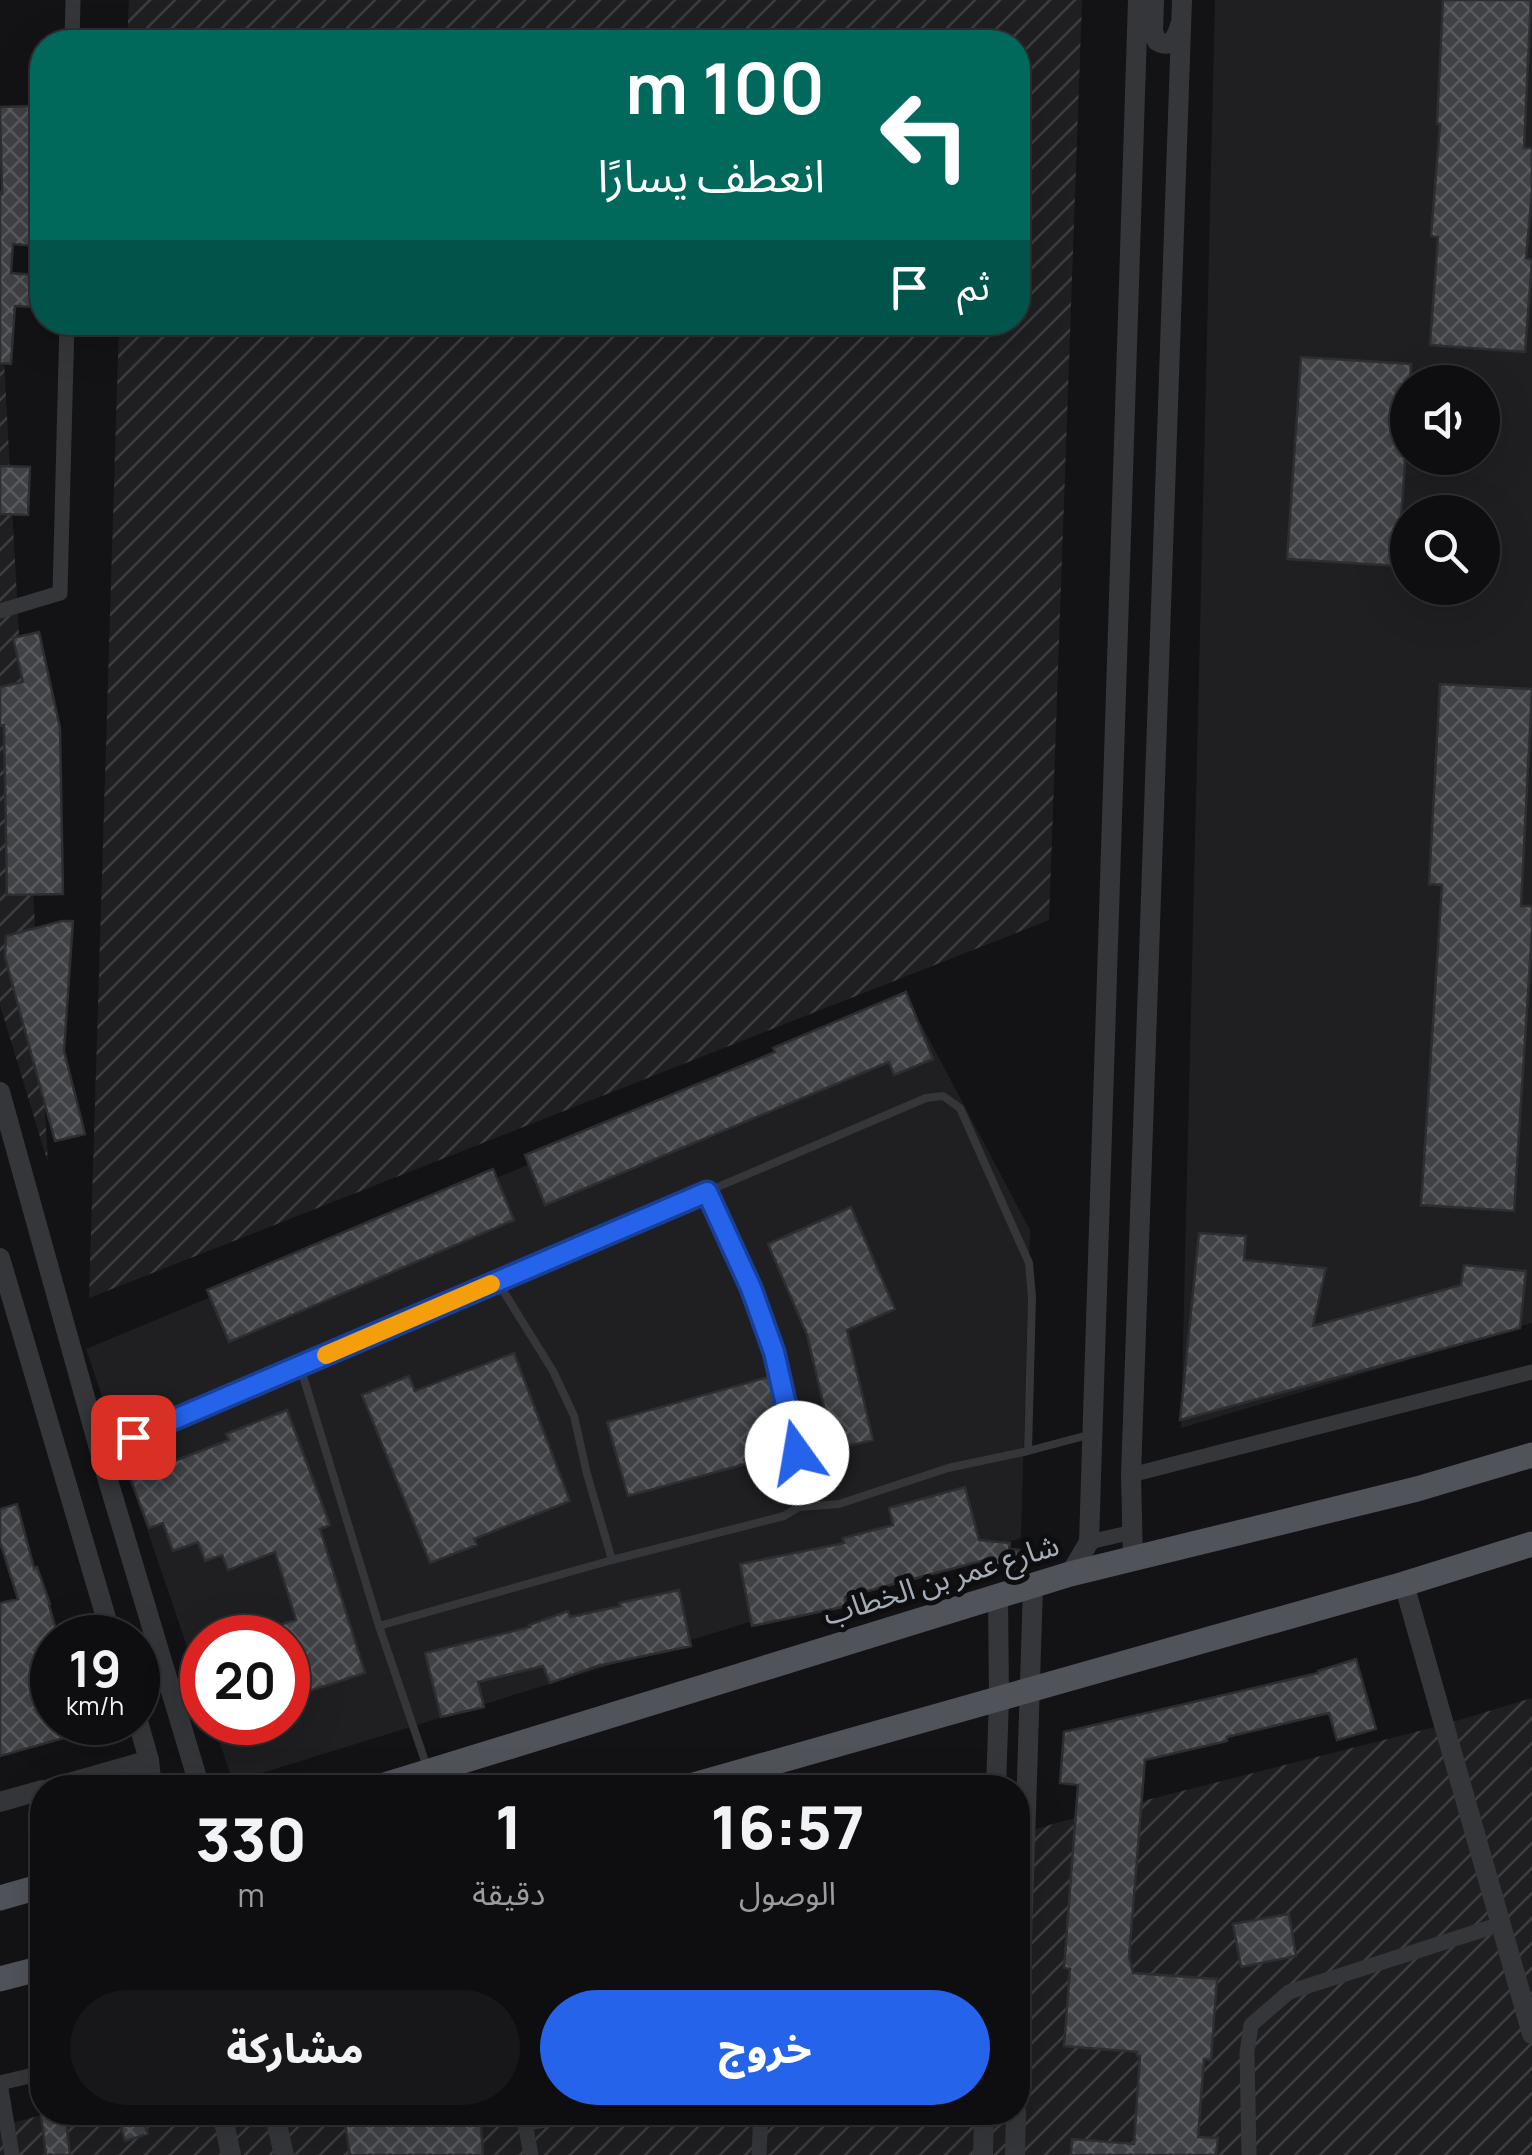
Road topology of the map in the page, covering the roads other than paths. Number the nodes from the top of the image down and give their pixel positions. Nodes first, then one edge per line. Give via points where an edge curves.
1 (73, 0) edge
2 (1138, 0) edge
3 (1154, 0) edge
4 (1181, 11) edge
5 (72, 30) edge
6 (67, 335) edge
7 (0, 611) edge
8 (0, 1092) edge
9 (707, 1192) junction
10 (0, 1258) edge
11 (498, 1282) junction
12 (4, 1288) edge
13 (300, 1366) junction
14 (1532, 1372) edge
15 (1092, 1434) junction
16 (100, 1451) junction
17 (1028, 1451) junction
18 (1532, 1455) edge
19 (1131, 1475) junction
20 (799, 1507) junction
21 (1133, 1532) junction
22 (1089, 1542) junction
23 (1532, 1544) edge
24 (1133, 1559) junction
25 (612, 1560) junction
26 (1070, 1574) junction
27 (1404, 1584) junction
28 (1033, 1586) junction
29 (998, 1596) junction
30 (105, 1615) edge
31 (379, 1626) junction
32 (1030, 1690) junction
33 (1000, 1698) junction
34 (145, 1745) edge
35 (149, 1760) junction
36 (429, 1771) junction
37 (96, 1775) edge
38 (151, 1775) edge
39 (196, 1775) edge
40 (416, 1775) edge
41 (729, 1775) edge
42 (997, 1775) edge
43 (1027, 1775) edge
44 (30, 1793) edge
45 (0, 1802) edge
46 (30, 1889) edge
47 (0, 1898) edge
48 (1501, 1924) junction
49 (30, 1971) edge
50 (0, 1979) edge
51 (1532, 2034) edge
52 (30, 2076) edge
53 (0, 2083) edge
54 (225, 2125) edge
55 (277, 2125) edge
56 (525, 2125) edge
57 (761, 2125) edge
58 (984, 2125) edge
59 (1015, 2125) edge
60 (12, 2155) edge
61 (232, 2155) edge
62 (284, 2155) edge
63 (531, 2155) edge
64 (760, 2155) edge
65 (983, 2155) edge
66 (1014, 2155) edge
67 (1249, 2155) edge

1 - 5 street
2 - 15 street
3 - 4 street via 1153,32 1161,44 1177,35
4 - 19 street
6 - 7 street via 60,594
8 - 16 street
9 - 11 lane
9 - 17 lane via 926,1098 944,1096 960,1108 1028,1263
9 - 20 lane via 774,1352 805,1487
10 - 12 street
11 - 13 lane
11 - 25 lane via 574,1416
12 - 30 street
13 - 16 lane
13 - 31 lane
14 - 19 street
15 - 17 lane
15 - 22 street
16 - 39 street
17 - 20 lane via 948,1468 839,1504
18 - 24 main road, شارع عمر بن الخطاب via 1418,1490
19 - 21 street
20 - 25 lane
21 - 22 street
21 - 24 street
22 - 26 street
23 - 27 main road
24 - 26 main road, شارع عمر بن الخطاب
25 - 31 lane
26 - 28 main road, شارع عمر بن الخطاب
27 - 32 main road
27 - 48 street
28 - 29 main road, شارع عمر بن الخطاب
28 - 32 street
29 - 33 street
29 - 36 main road, شارع عمر بن الخطاب
31 - 36 lane
32 - 33 main road
32 - 43 street
33 - 41 main road
33 - 42 street
34 - 35 street
35 - 37 street
35 - 38 street
36 - 40 main road, شارع عمر بن الخطاب
44 - 45 street
46 - 47 main road
48 - 51 street
48 - 67 street via 1289,1992 1251,2025
49 - 50 main road
52 - 53 street
53 - 60 street
54 - 61 street
55 - 62 street
56 - 63 street
57 - 64 street
58 - 65 street
59 - 66 street

